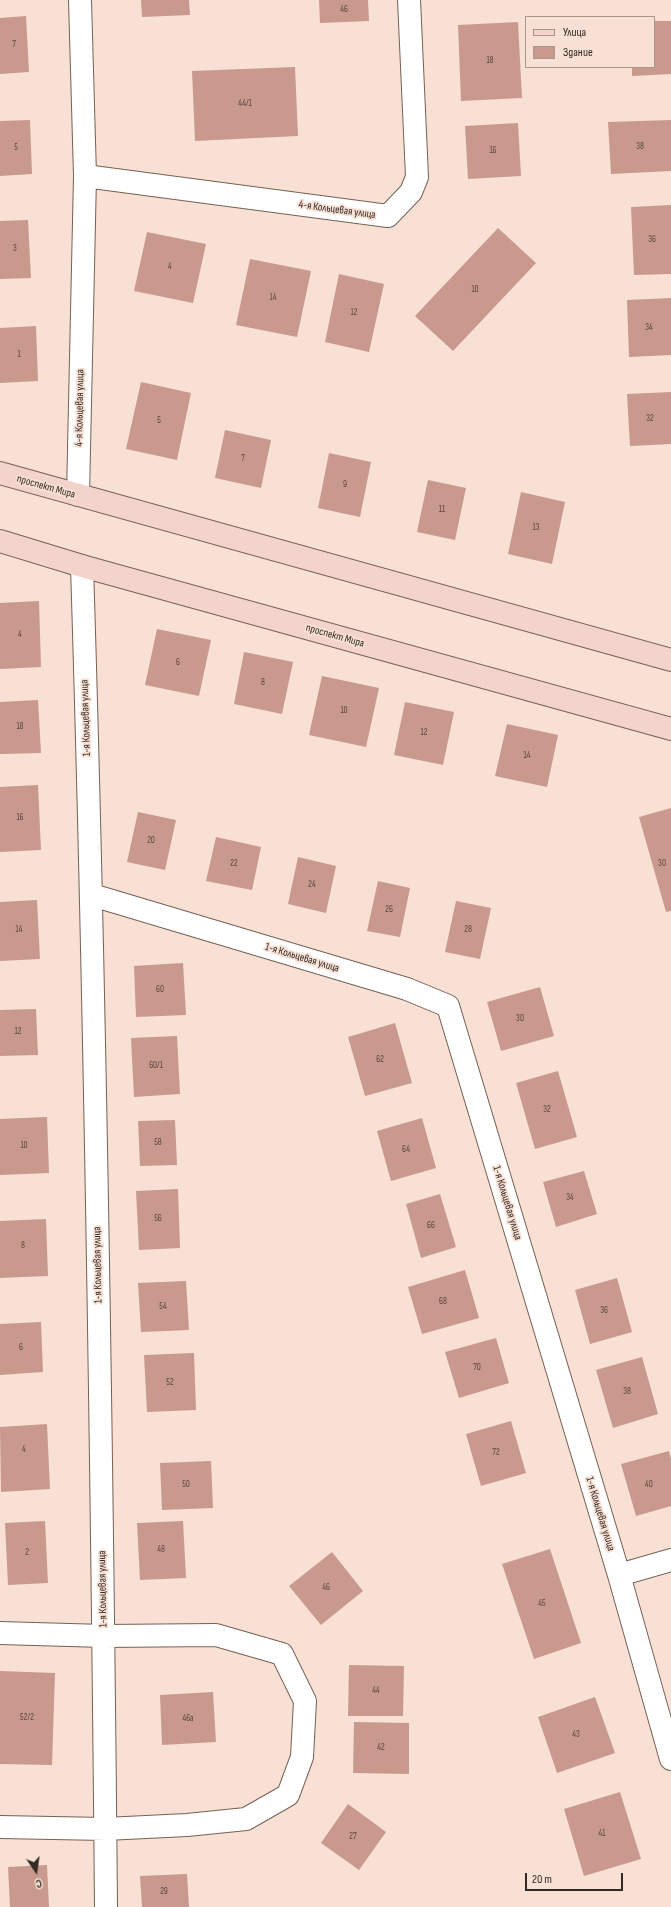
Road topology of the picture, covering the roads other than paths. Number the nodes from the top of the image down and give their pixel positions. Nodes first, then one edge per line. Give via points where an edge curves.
1 (80, 0) edge
2 (409, 0) edge
3 (85, 176) junction
4 (0, 474) edge
5 (78, 495) junction
6 (0, 541) edge
7 (82, 566) junction
8 (671, 660) edge
9 (671, 729) edge
10 (92, 895) junction
11 (671, 1560) edge
12 (619, 1575) junction
13 (0, 1633) edge
14 (104, 1636) junction
15 (671, 1759) edge
16 (0, 1827) edge
17 (105, 1828) junction
18 (106, 1907) edge

1 - 3 street, 4-я Кольцевая улица
2 - 3 street, 4-я Кольцевая улица via 417,177 410,192 388,216
3 - 5 street, 4-я Кольцевая улица
4 - 5 main road, проспект Мира
5 - 8 main road, проспект Мира
6 - 7 main road, проспект Мира
7 - 9 main road, проспект Мира
7 - 10 street, 1-я Кольцевая улица
10 - 12 street, 1-я Кольцевая улица via 407,989 448,1006
10 - 14 street, 1-я Кольцевая улица
11 - 12 street
12 - 15 street, 1-я Кольцевая улица
13 - 14 street
14 - 17 street, 1-я Кольцевая улица
14 - 17 street, 1-я Кольцевая улица via 216,1635 282,1654 305,1701 302,1757 288,1795 246,1819 187,1825
16 - 17 street
17 - 18 street, 1-я Кольцевая улица

